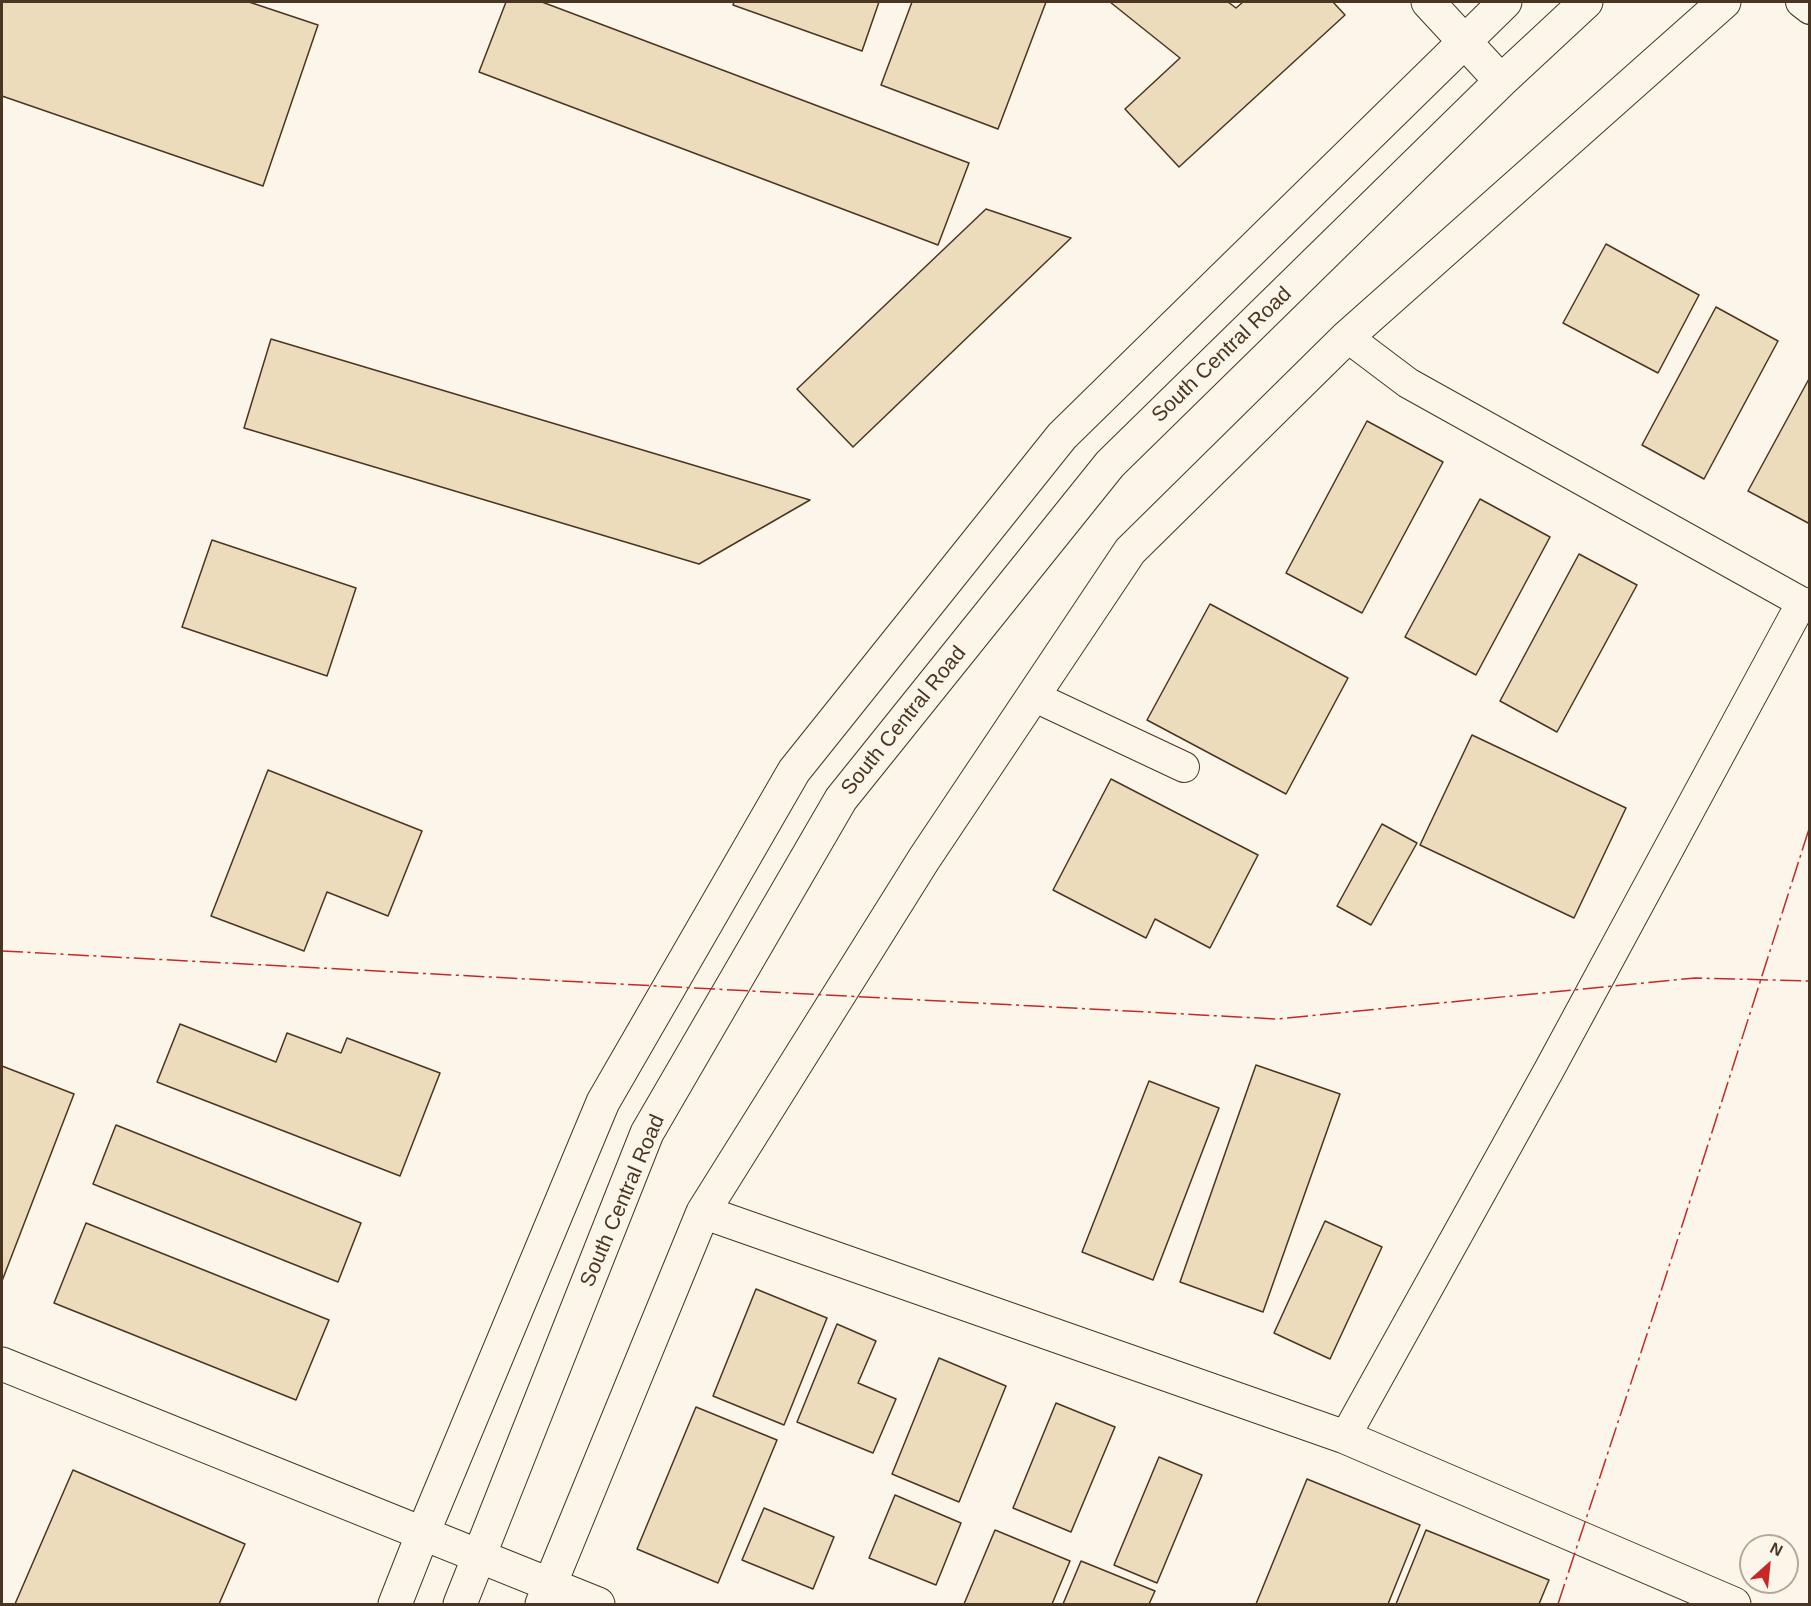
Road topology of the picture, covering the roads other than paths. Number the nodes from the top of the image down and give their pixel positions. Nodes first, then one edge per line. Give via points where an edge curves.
1 (1428, 2) edge
2 (1505, 2) edge
3 (1586, 2) edge
4 (1724, 2) edge
5 (1801, 2) edge
6 (1809, 9) edge
7 (1464, 41) junction
8 (1501, 81) junction
9 (1347, 337) junction
10 (1806, 604) edge
11 (1033, 696) junction
12 (1184, 767) dead end
13 (703, 1212) junction
14 (2, 1364) edge
15 (1345, 1437) junction
16 (423, 1533) junction
17 (479, 1557) junction
18 (546, 1595) edge
19 (1730, 1604) edge
20 (395, 1605) edge
21 (460, 1605) edge
22 (598, 1605) edge

1 - 7 main road
2 - 7 main road
3 - 8 main road, South Central Road
4 - 9 main road
5 - 6 street
7 - 8 main road
7 - 16 main road via 1062,436 794,771 603,1102
8 - 17 main road, South Central Road via 1110,464 841,799 647,1133
9 - 10 street via 1408,383
9 - 11 main road via 1130,551
10 - 15 street
11 - 12 street
11 - 13 main road via 924,859
13 - 15 main road
13 - 18 main road
14 - 16 main road
15 - 19 main road
16 - 17 main road
16 - 20 main road
17 - 18 main road
17 - 21 main road, South Central Road
18 - 22 main road

